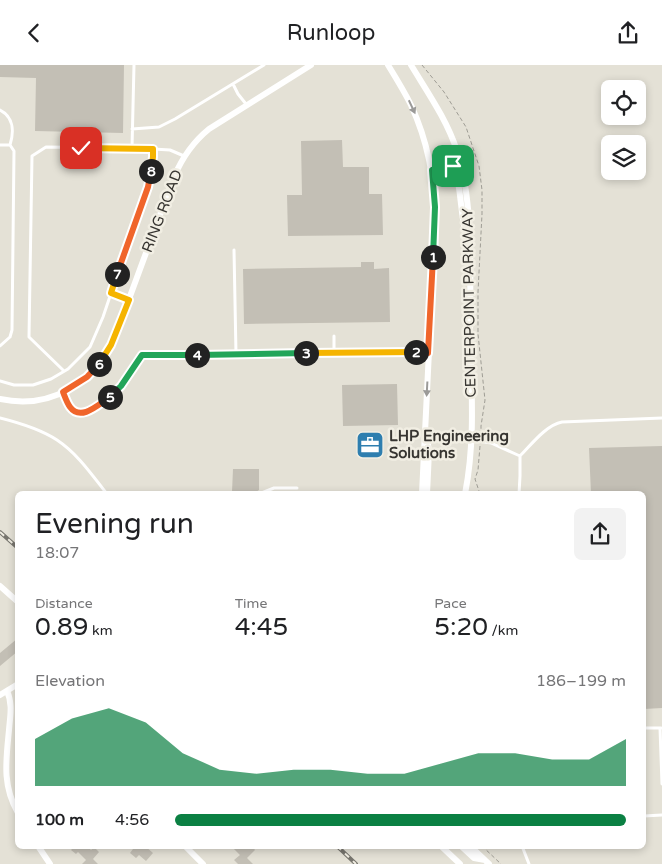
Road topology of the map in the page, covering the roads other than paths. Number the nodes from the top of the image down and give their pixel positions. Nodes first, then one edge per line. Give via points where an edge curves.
1 (134, 65) edge
2 (264, 65) edge
3 (311, 65) edge
4 (388, 65) edge
5 (411, 65) edge
6 (233, 84) junction
7 (247, 105) junction
8 (0, 110) edge
9 (132, 129) junction
10 (0, 145) edge
11 (10, 145) junction
12 (132, 148) junction
13 (153, 149) junction
14 (184, 156) junction
15 (432, 170) junction
16 (470, 246) junction
17 (234, 250) dead end
18 (111, 293) junction
19 (129, 300) junction
20 (334, 336) dead end
21 (0, 346) edge
22 (334, 352) junction
23 (428, 353) junction
24 (236, 354) junction
25 (64, 371) junction
26 (0, 381) edge
27 (63, 392) junction
28 (0, 399) edge
29 (0, 418) edge
30 (662, 419) edge
31 (425, 425) junction
32 (472, 440) junction
33 (520, 456) junction
34 (297, 488) dead end
35 (105, 491) edge
36 (266, 491) edge
37 (422, 491) edge
38 (427, 491) edge
39 (466, 491) edge
40 (519, 491) edge
41 (0, 586) edge
42 (15, 600) edge
43 (15, 686) edge
44 (7, 691) junction
45 (0, 695) edge
46 (646, 728) edge
47 (661, 728) edge
48 (662, 784) edge
49 (15, 807) edge
50 (646, 815) edge
51 (662, 815) edge
52 (40, 849) edge
53 (188, 849) edge
54 (444, 849) edge
55 (464, 849) edge
56 (473, 849) edge
57 (523, 849) edge
58 (487, 862) edge
59 (50, 864) edge
60 (203, 864) edge
61 (460, 864) edge
62 (529, 864) edge

1 - 9 lane
2 - 6 lane
3 - 7 street, RING ROAD
4 -> 15 street via 416,117
5 - 16 street, CENTERPOINT PARKWAY via 449,128 458,153 466,190
6 - 7 lane
6 - 9 lane via 160,127
7 - 14 street, RING ROAD via 204,133
8 - 11 lane via 11,119
9 - 12 lane
10 - 11 lane
11 - 21 lane via 14,151 12,330 10,337
12 - 13 lane
12 - 25 lane via 46,147 32,156 29,337
13 - 14 lane via 170,150
13 - 18 lane via 148,187
14 - 19 street, RING ROAD
15 - 16 street via 448,165 455,169 462,224
15 - 23 street via 435,221
16 - 32 street, CENTERPOINT PARKWAY
17 - 24 lane
18 - 19 lane
18 - 25 lane via 90,347
19 - 27 street, RING ROAD via 105,357 87,377
20 - 22 lane
22 - 23 lane
22 - 24 lane
23 -> 31 street
24 - 27 lane via 142,355 116,393 87,412 72,410
25 - 26 lane via 33,385
27 - 28 street, RING ROAD via 31,401
29 - 35 lane via 29,426 57,440 77,456
30 - 33 lane via 557,423
31 - 37 street
31 - 38 street via 429,451
32 - 33 lane via 491,443
32 - 39 street, CENTERPOINT PARKWAY
33 - 40 lane
34 - 36 lane
41 - 42 street
43 - 44 street
44 - 45 street
44 - 49 street via 11,705 5,764 10,797
46 - 47 lane
47 - 48 lane
50 - 51 lane
52 - 59 street
53 - 60 street
54 - 61 street
55 - 58 street via 474,858
56 - 58 street
57 - 62 lane

